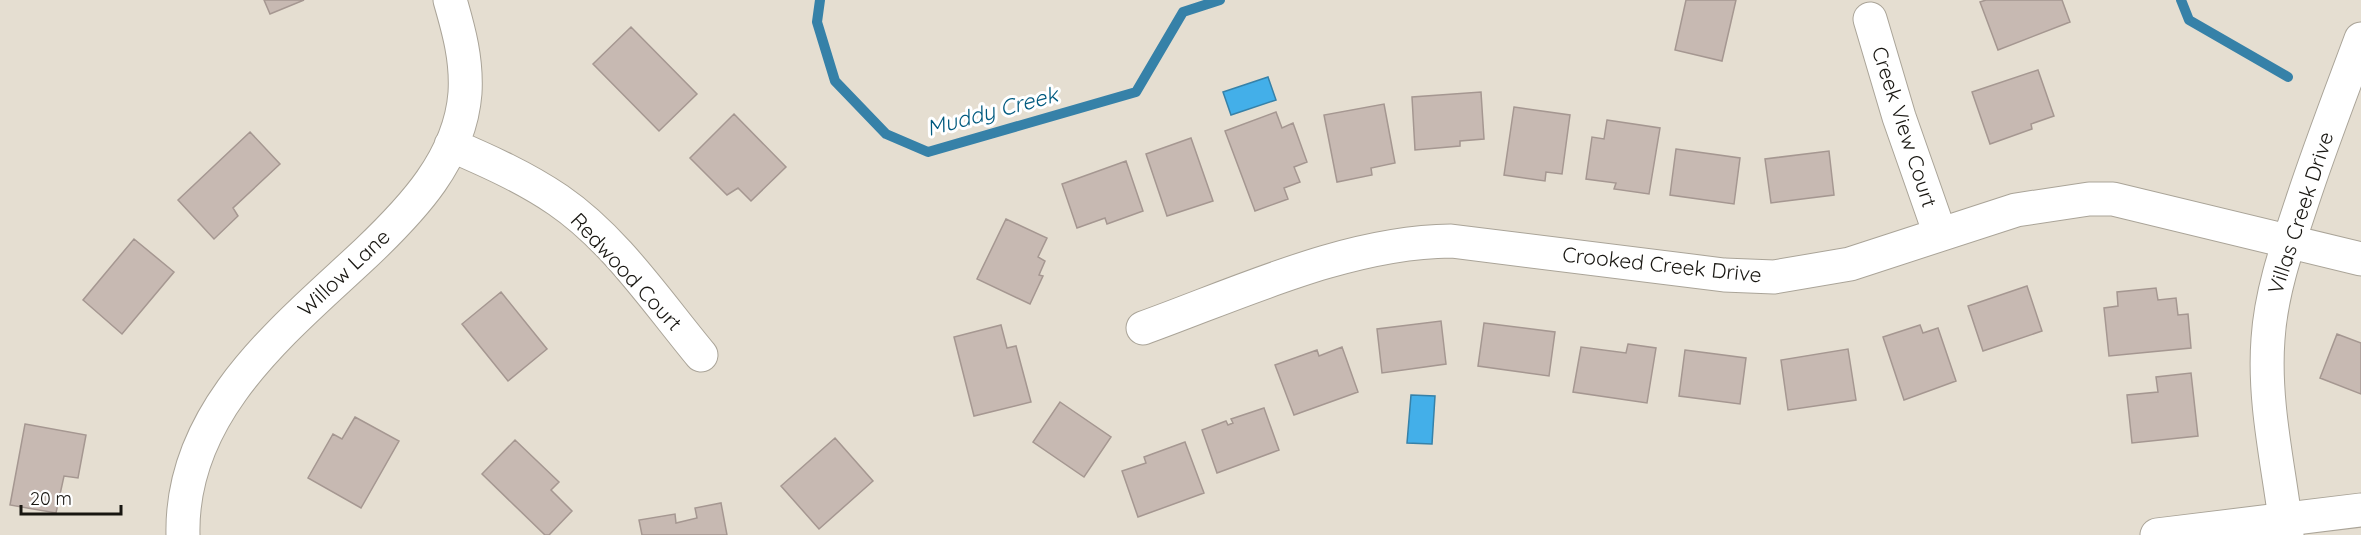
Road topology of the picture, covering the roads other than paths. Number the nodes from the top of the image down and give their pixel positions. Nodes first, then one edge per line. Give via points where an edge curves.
1 (450, 0) edge
2 (1870, 19) dead end
3 (2361, 39) edge
4 (451, 145) junction
5 (1940, 234) junction
6 (2289, 240) junction
7 (2361, 259) edge
8 (1143, 328) dead end
9 (701, 355) dead end
10 (2361, 510) edge
11 (2286, 527) edge
12 (183, 535) edge
13 (2157, 535) edge

1 - 4 street, Willow Lane via 463,46 465,70 461,118
2 - 5 street, Creek View Court
3 - 6 street, Villas Creek Drive
4 - 9 street, Redwood Court via 515,173 560,201 599,235
4 - 12 street, Willow Lane via 430,184 399,222 270,343 236,382 208,426 190,474
5 - 6 street, Crooked Creek Drive via 2041,205 2113,199
5 - 8 street, Crooked Creek Drive via 1850,264 1774,277 1724,275 1427,241 1379,248 1308,268
6 - 7 street, Crooked Creek Drive
6 - 11 street, Villas Creek Drive via 2275,289 2267,347 2273,439
10 - 11 street
11 - 13 street

